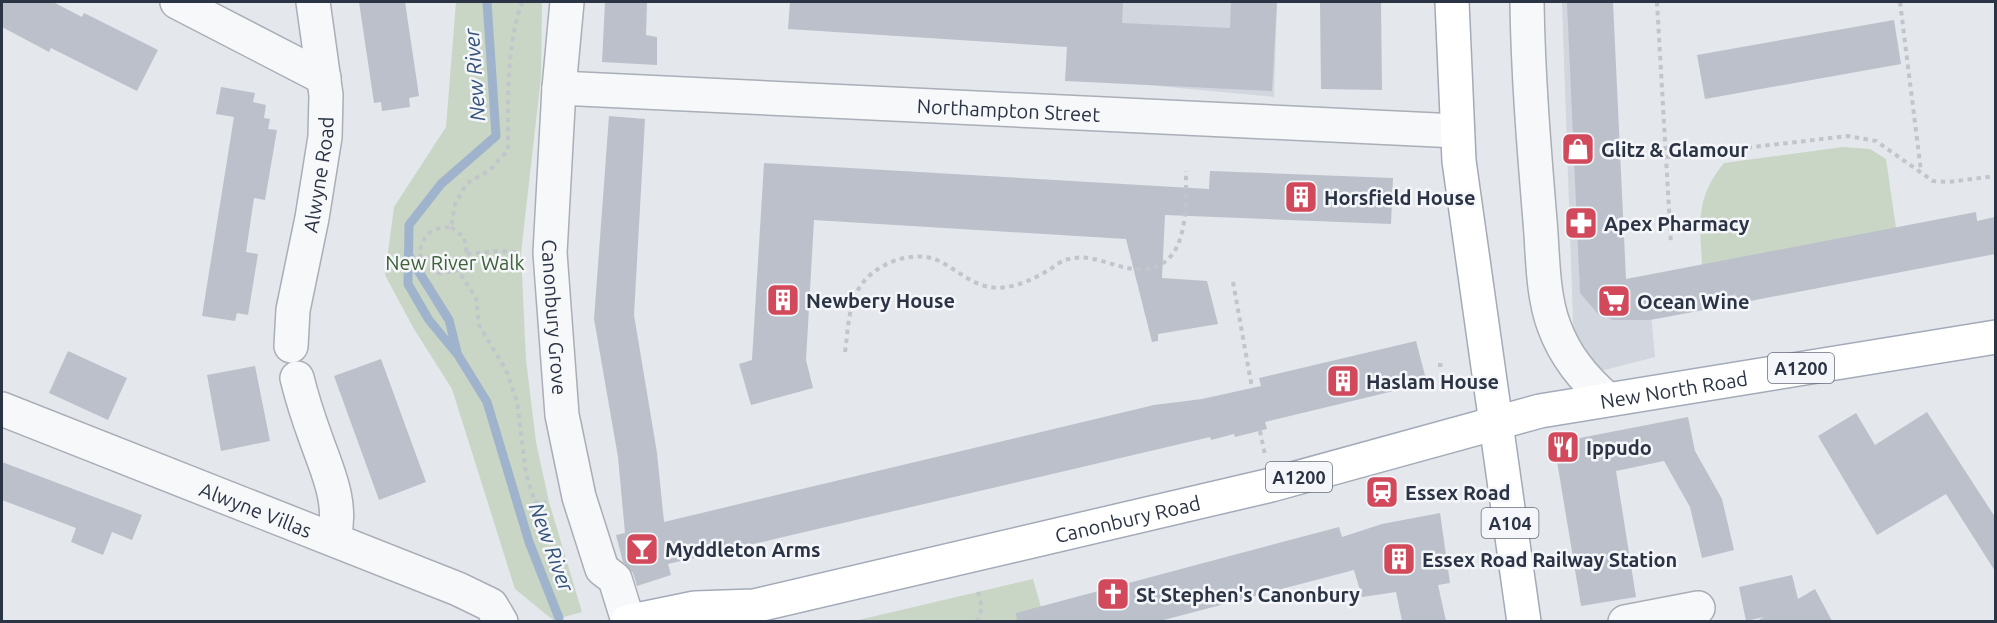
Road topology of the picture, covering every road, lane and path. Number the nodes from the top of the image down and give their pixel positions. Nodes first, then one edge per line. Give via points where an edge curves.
1 (177, 2) edge
2 (313, 2) edge
3 (522, 2) edge
4 (567, 2) edge
5 (1452, 2) edge
6 (1527, 2) edge
7 (1657, 2) edge
8 (1900, 2) edge
9 (324, 78) junction
10 (559, 88) junction
11 (1457, 131) junction
12 (1667, 157) junction
13 (1186, 171) dead end
14 (1921, 172) junction
15 (1995, 176) edge
16 (451, 227) junction
17 (1671, 244) dead end
18 (521, 253) dead end
19 (467, 254) junction
20 (458, 270) junction
21 (1233, 282) dead end
22 (1995, 337) edge
23 (291, 346) dead end
24 (845, 352) dead end
25 (1438, 365) dead end
26 (1445, 365) dead end
27 (297, 378) dead end
28 (1252, 388) dead end
29 (1606, 399) junction
30 (2, 409) edge
31 (1496, 424) junction
32 (553, 502) dead end
33 (334, 539) junction
34 (754, 606) junction
35 (1698, 608) dead end
36 (501, 621) edge
37 (627, 621) edge
38 (726, 621) edge
39 (1524, 621) edge
40 (1625, 621) edge

1 - 9 street
2 - 9 street, Alwyne Road
3 - 16 path via 515,20 510,71 508,150 490,170 467,183 455,204
4 - 10 street, Canonbury Grove
5 - 11 main road, A104
6 - 29 street via 1529,93 1552,324 1584,380
7 - 12 path
8 - 14 path
9 - 23 street, Alwyne Road via 325,137 293,310
10 - 11 street, Northampton Street
10 - 37 street, Canonbury Grove via 550,253 562,415 579,497 602,569 615,579
11 - 31 main road, A104
12 - 14 path via 1848,136 1876,141
12 - 17 path
13 - 24 path via 1182,241 1156,266 1136,269 1085,256 1066,259 1029,281 1003,288 984,286 920,255 901,258 876,271 859,288 850,312
14 - 15 path via 1933,181 1948,182
16 - 19 path via 464,237
16 - 20 path via 433,228 424,236 419,253 425,266 441,274
18 - 19 path via 497,250
19 - 20 path
20 - 32 path via 476,298 479,325 506,370 518,402 526,474 535,502
21 - 28 path
22 - 29 main road, New North Road / A1200
25 - 26 path
27 - 33 street via 336,493 338,522
29 - 31 main road, New North Road / A1200
30 - 33 street, Alwyne Villas
31 - 34 main road, Canonbury Road / A1200 via 1271,485
31 - 39 main road, A104
33 - 36 street, Alwyne Villas via 481,600 496,611
34 - 37 main road, Canonbury Road / A1200 via 695,608
34 - 38 main road, Canonbury Road / A1200
35 - 40 street

